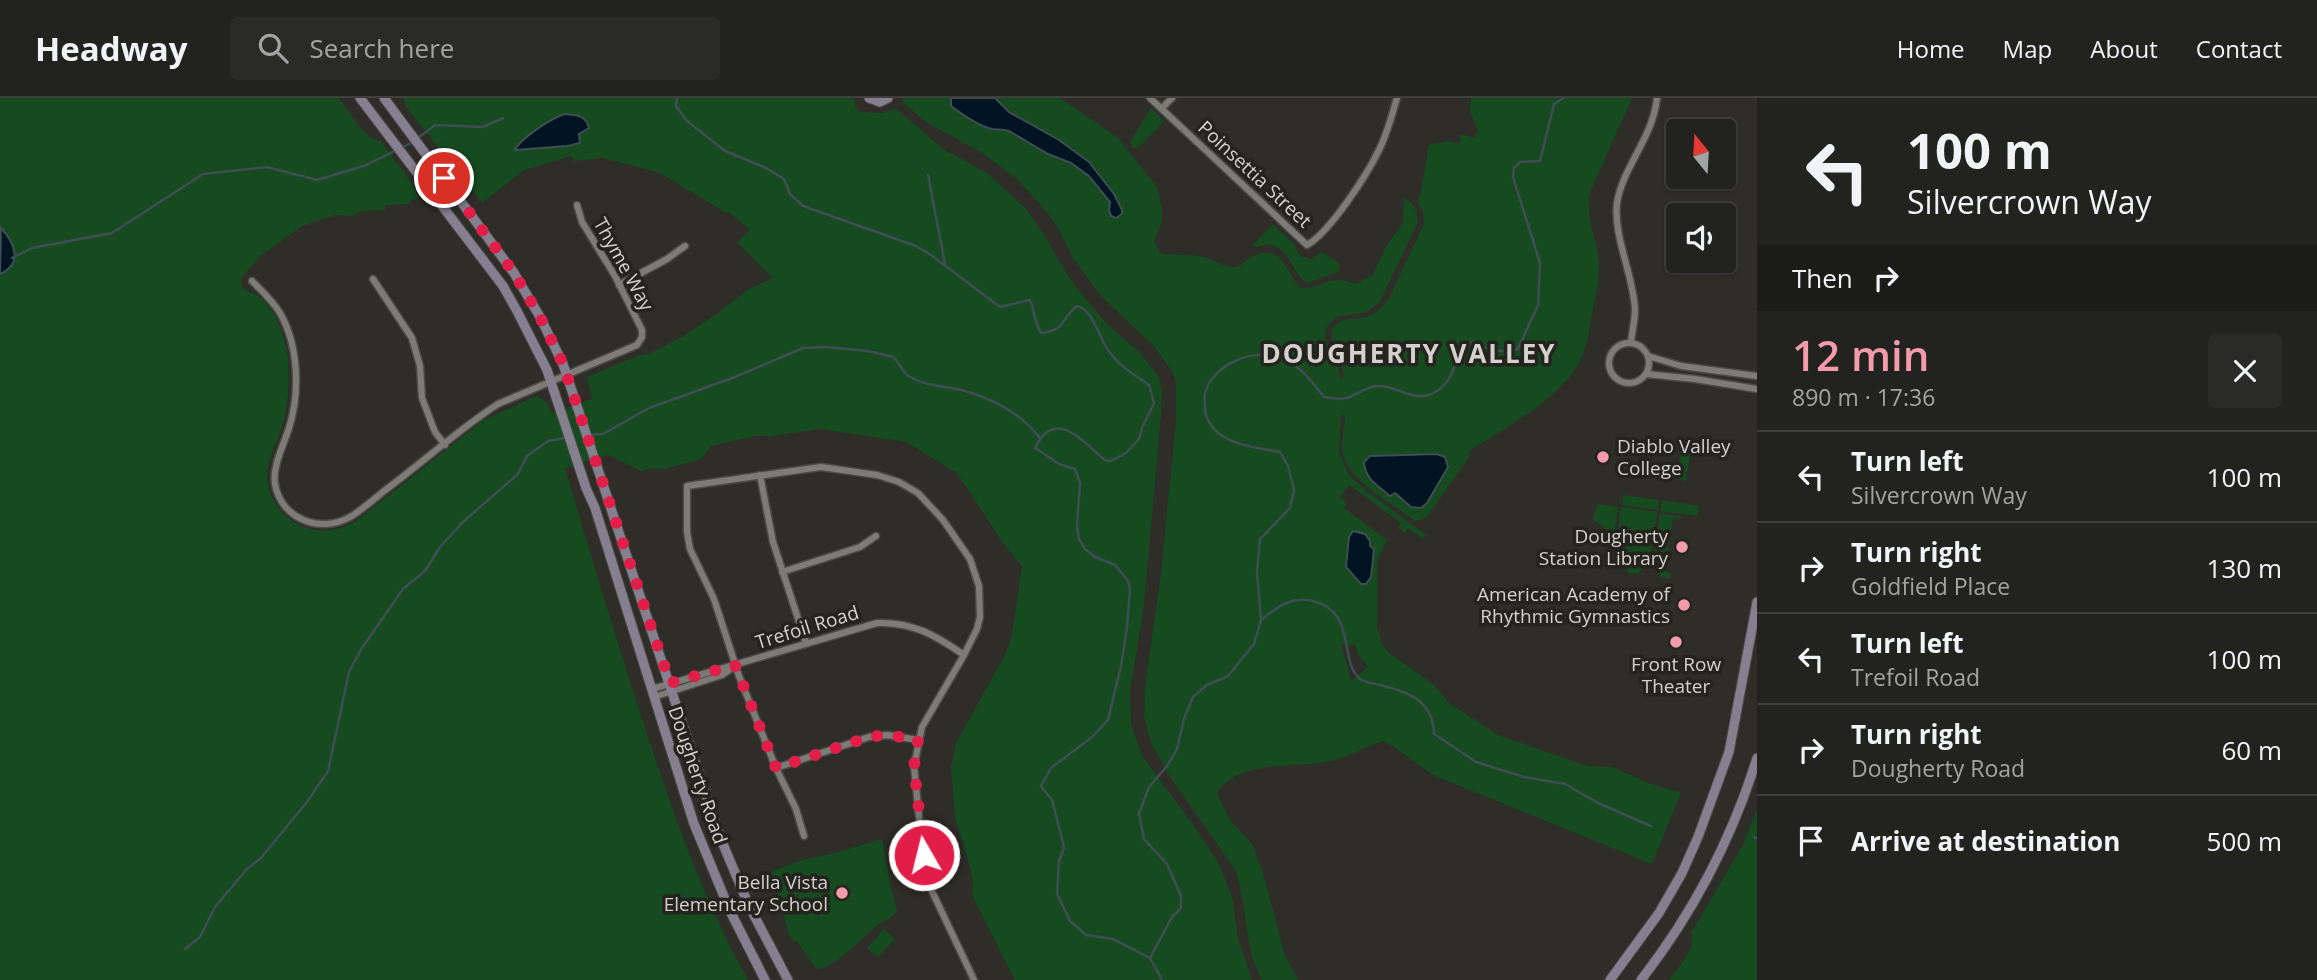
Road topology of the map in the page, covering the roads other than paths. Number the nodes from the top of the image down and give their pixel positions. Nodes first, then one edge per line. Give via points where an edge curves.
1 (360, 98) edge
2 (384, 98) edge
3 (869, 98) edge
4 (888, 98) edge
5 (1150, 98) edge
6 (1172, 98) edge
7 (1398, 98) edge
8 (1657, 98) edge
9 (1162, 108) junction
10 (577, 205) dead end
11 (685, 246) dead end
12 (373, 279) dead end
13 (252, 281) dead end
14 (620, 285) junction
15 (1631, 342) junction
16 (1648, 356) junction
17 (1646, 374) junction
18 (566, 375) junction
19 (1757, 376) edge
20 (550, 382) junction
21 (1757, 389) edge
22 (445, 444) junction
23 (760, 475) junction
24 (876, 536) dead end
25 (782, 572) junction
26 (1757, 603) edge
27 (806, 643) junction
28 (964, 655) junction
29 (735, 665) junction
30 (671, 687) junction
31 (653, 693) junction
32 (918, 740) junction
33 (1757, 758) edge
34 (776, 768) junction
35 (804, 836) dead end
36 (765, 980) edge
37 (788, 980) edge
38 (974, 980) edge
39 (1609, 980) edge
40 (1641, 980) edge

1 - 20 main road, Dougherty Road via 503,286
2 - 18 main road, Dougherty Road via 514,273
3 - 4 main road via 880,102
5 - 9 street, Poinsettia Street
6 - 9 street
7 - 9 street, Poinsettia Street via 1379,149 1342,209 1319,238 1307,245
8 - 15 street via 1653,122 1617,204 1635,310
10 - 14 street, Thyme Way via 582,222
11 - 14 street
12 - 22 street via 412,338 422,398 435,432
13 - 22 street via 281,314 293,348 292,418 274,476 278,494 293,514 319,524 350,517
14 - 18 street, Thyme Way via 642,337 637,345
15 - 16 street
15 - 17 street via 1612,351 1610,370 1625,383
16 - 17 street
16 - 19 street via 1681,366
17 - 21 street
18 - 20 street
18 - 30 main road, Dougherty Road
20 - 22 street via 498,404
20 - 31 main road, Dougherty Road
23 - 25 street
23 - 28 street via 821,467 849,470 899,482 918,493 943,520 974,568 980,617
23 - 29 street via 687,486 690,549 714,599
24 - 25 street via 860,548
25 - 27 street
26 - 39 main road via 1729,752 1698,837 1659,913
27 - 28 street, Trefoil Road via 867,624 894,622 933,635
27 - 29 street, Trefoil Road
28 - 32 street
29 - 30 street, Trefoil Road via 722,675
29 - 34 street
30 - 31 street, Trefoil Road
30 - 37 main road, Dougherty Road via 709,807 748,906
31 - 36 main road, Dougherty Road via 694,824
32 - 34 street via 869,737
32 - 38 street via 914,766 926,873
33 - 40 main road via 1728,837 1703,888
34 - 35 street

